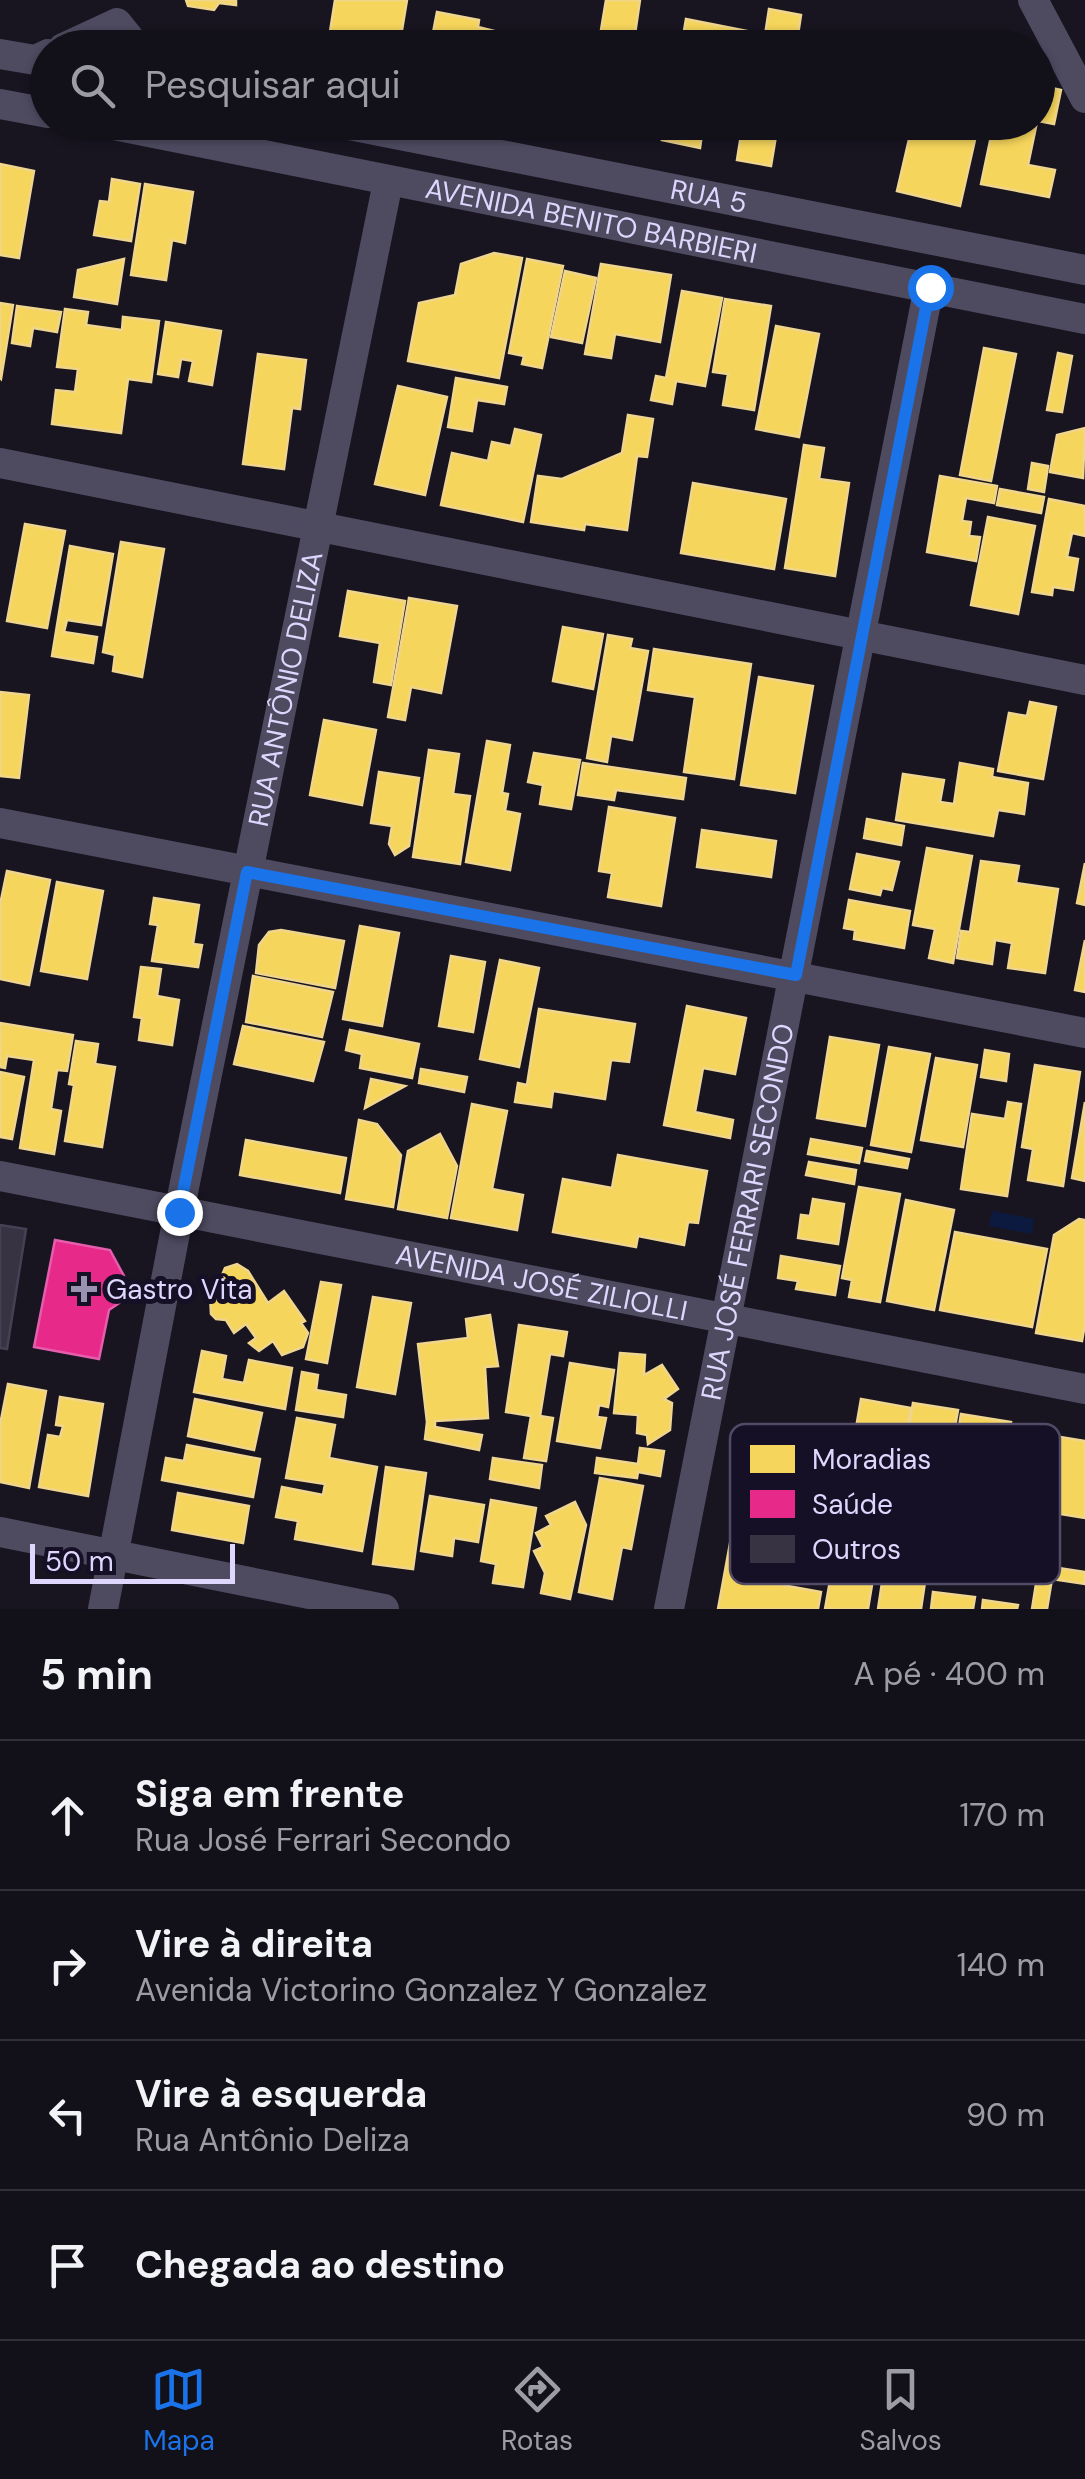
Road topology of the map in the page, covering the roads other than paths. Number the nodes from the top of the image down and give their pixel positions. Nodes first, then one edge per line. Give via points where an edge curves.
1 (1032, 0) edge
2 (1048, 30) edge
3 (1055, 43) edge
4 (0, 54) edge
5 (30, 59) edge
6 (1085, 98) edge
7 (0, 104) edge
8 (30, 110) edge
9 (187, 140) edge
10 (425, 140) edge
11 (388, 182) junction
12 (1085, 270) edge
13 (930, 287) junction
14 (1085, 320) edge
15 (0, 462) edge
16 (316, 528) junction
17 (863, 635) junction
18 (1085, 680) edge
19 (0, 822) edge
20 (247, 872) junction
21 (796, 975) junction
22 (1085, 1033) edge
23 (0, 1176) edge
24 (179, 1212) junction
25 (727, 1317) junction
26 (1085, 1389) edge
27 (0, 1532) edge
28 (114, 1554) junction
29 (104, 1609) edge
30 (384, 1609) edge
31 (669, 1609) edge

1 - 2 street
3 - 6 street
4 - 5 street
7 - 8 street
9 - 11 street, AVENIDA BENITO BARBIERI
10 - 12 street, RUA 5
11 - 13 street, AVENIDA BENITO BARBIERI
11 - 16 street, RUA ANTÔNIO DELIZA
13 - 14 street, AVENIDA BENITO BARBIERI
13 - 17 street, RUA JOSÉ FERRARI SECONDO
15 - 16 street
16 - 17 street
16 - 20 street, RUA ANTÔNIO DELIZA
17 - 18 street
17 - 21 street, RUA JOSÉ FERRARI SECONDO
19 - 20 street
20 - 21 street
20 - 24 street, RUA ANTÔNIO DELIZA
21 - 22 street
21 - 25 street, RUA JOSÉ FERRARI SECONDO
23 - 24 street, AVENIDA JOSÉ ZILIOLLI
24 - 25 street, AVENIDA JOSÉ ZILIOLLI
24 - 28 street, RUA ANTÔNIO DELIZA
25 - 26 street, AVENIDA JOSÉ ZILIOLLI
25 - 31 street, RUA JOSÉ FERRARI SECONDO
27 - 28 street
28 - 29 street, RUA ANTÔNIO DELIZA
28 - 30 street

